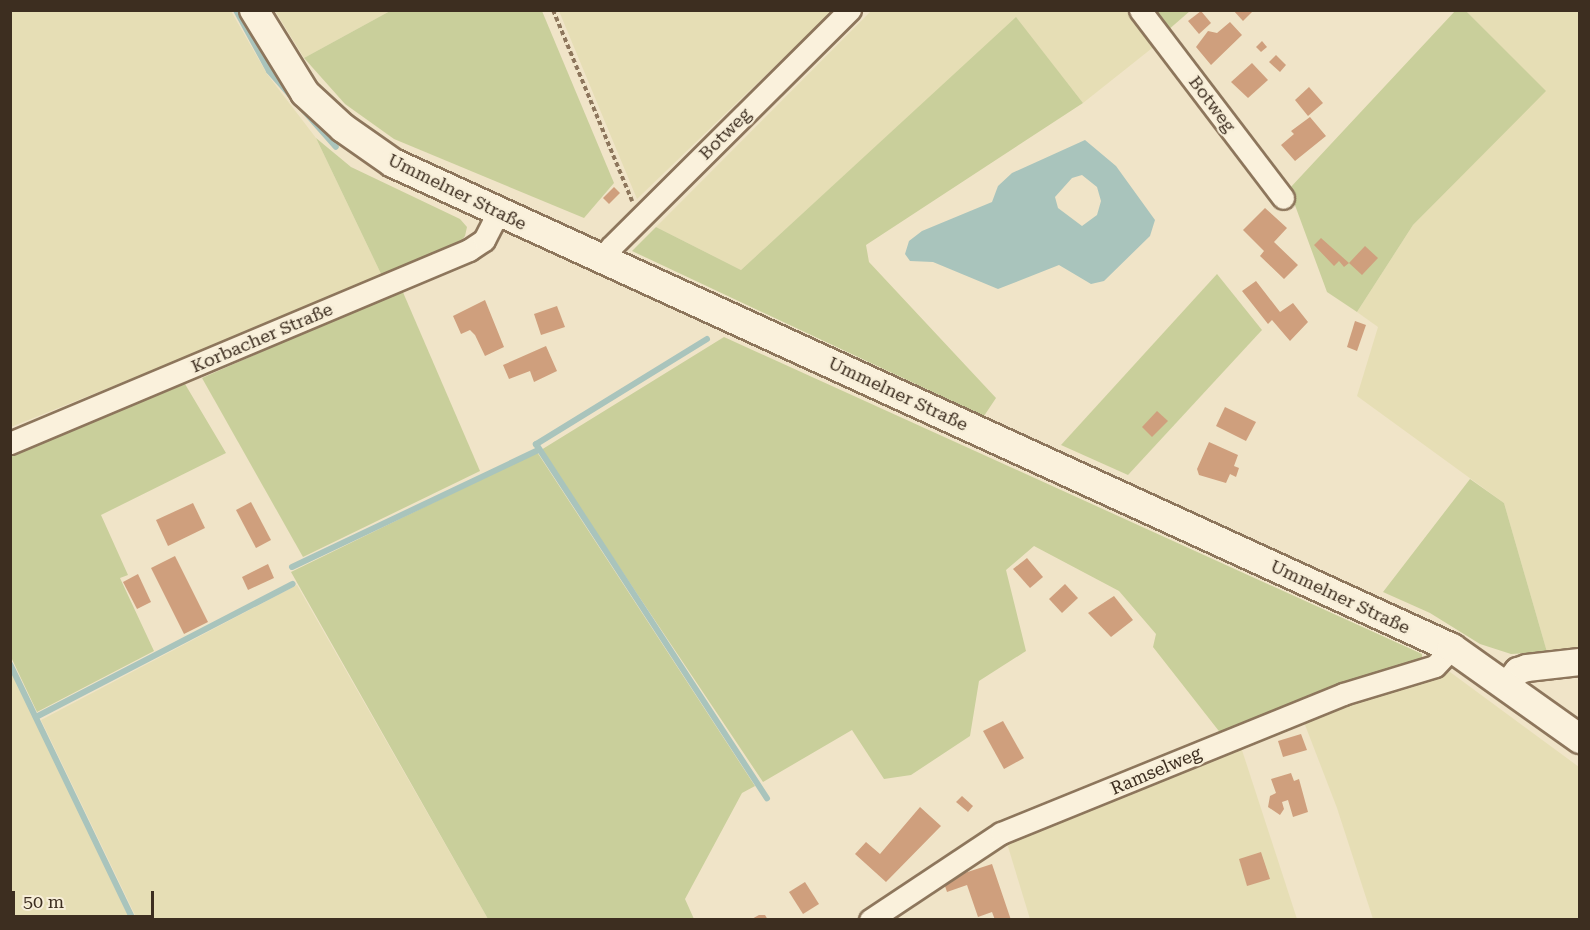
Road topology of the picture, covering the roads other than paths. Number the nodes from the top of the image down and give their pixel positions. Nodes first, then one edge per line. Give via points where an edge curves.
1 (254, 10) edge
2 (850, 10) edge
3 (1140, 10) edge
4 (1283, 198) dead end
5 (498, 213) junction
6 (604, 260) junction
7 (10, 443) edge
8 (1452, 648) junction
9 (1580, 662) edge
10 (1507, 685) junction
11 (1580, 739) edge
12 (870, 920) edge

1 - 5 main road, Ummelner Straße via 305,93 344,128 393,163
2 - 6 street, Botweg via 611,247
3 - 4 street, Botweg
5 - 6 main road, Ummelner Straße
5 - 7 street, Korbacher Straße via 484,240 469,250
6 - 8 main road, Ummelner Straße
8 - 10 main road, Ummelner Straße
8 - 12 street, Ramselweg via 1435,666 1343,694 1000,833
9 - 10 street via 1527,668
10 - 11 main road, Ummelner Straße

